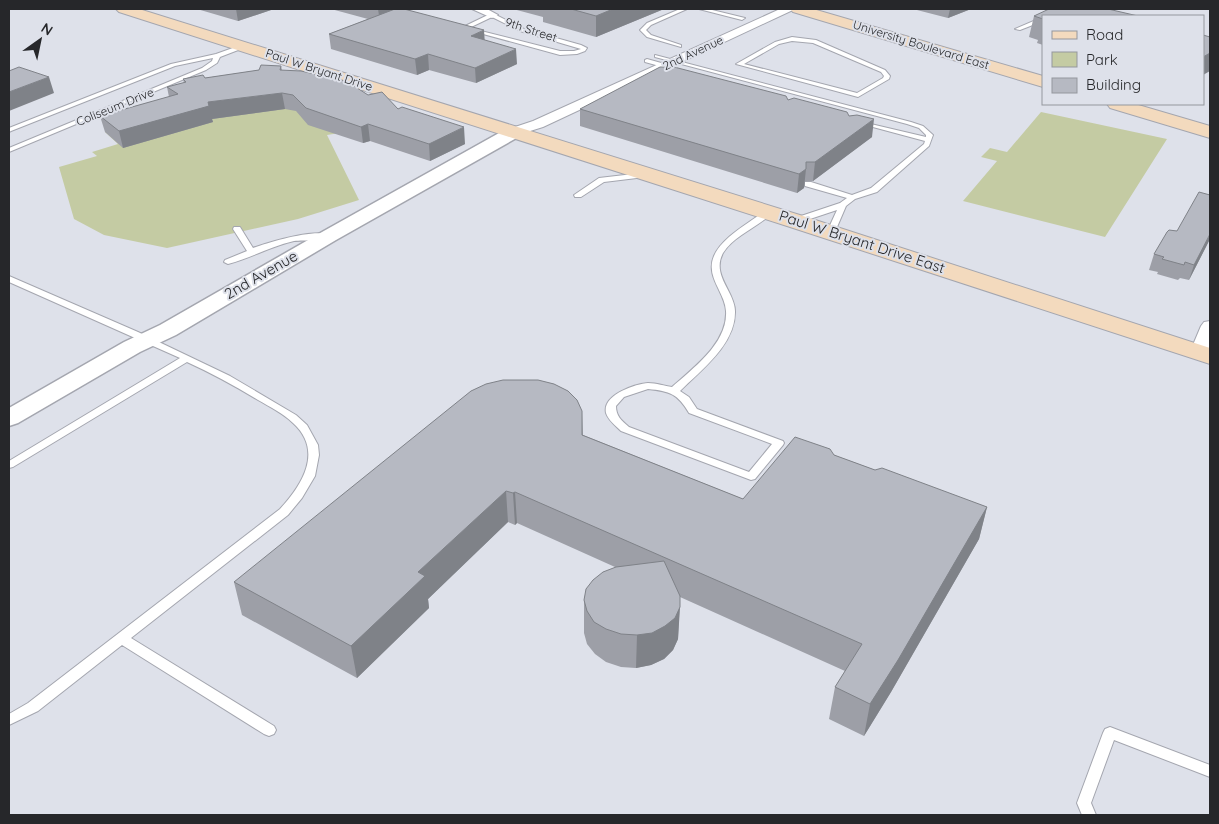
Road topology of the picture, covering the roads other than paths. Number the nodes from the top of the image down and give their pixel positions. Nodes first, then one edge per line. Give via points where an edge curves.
1 (124, 9) edge
2 (478, 9) edge
3 (684, 9) edge
4 (702, 9) edge
5 (764, 9) edge
6 (789, 9) edge
7 (798, 9) edge
8 (825, 9) edge
9 (492, 16) junction
10 (742, 18) junction
11 (1042, 18) edge
12 (724, 26) dead end
13 (1018, 29) dead end
14 (684, 44) joint
15 (244, 46) junction
16 (216, 56) junction
17 (661, 61) junction
18 (1042, 73) edge
19 (724, 82) edge
20 (1042, 82) edge
21 (827, 89) junction
22 (811, 100) junction
23 (1119, 105) edge
24 (1150, 105) edge
25 (848, 108) junction
26 (1210, 122) edge
27 (9, 130) edge
28 (514, 132) junction
29 (1210, 132) edge
30 (929, 140) junction
31 (9, 150) edge
32 (649, 174) junction
33 (808, 184) edge
34 (578, 195) dead end
35 (852, 197) junction
36 (843, 205) junction
37 (769, 212) junction
38 (795, 220) junction
39 (237, 229) dead end
40 (830, 232) junction
41 (329, 236) junction
42 (251, 251) junction
43 (228, 262) dead end
44 (9, 279) edge
45 (1210, 326) edge
46 (146, 340) junction
47 (1205, 354) edge
48 (186, 358) junction
49 (674, 391) junction
50 (9, 418) edge
51 (9, 465) edge
52 (123, 639) junction
53 (9, 720) edge
54 (269, 730) dead end
55 (1210, 771) edge
56 (1090, 815) edge

1 - 15 main road, Paul W Bryant Drive
2 - 9 street, 9th Street
3 - 14 lane via 649,24 643,30 649,36
4 - 10 lane
5 - 10 street, 2nd Avenue
6 - 17 street, 2nd Avenue
7 - 20 main road, University Boulevard East
8 - 18 main road, University Boulevard East
9 - 9 lane, 9th Street via 464,28 560,53 575,53 584,48 522,30
10 - 12 street, 2nd Avenue
11 - 13 lane
14 - 17 street, 2nd Avenue
15 - 16 lane, Coliseum Drive
15 - 28 main road, Paul W Bryant Drive
16 - 27 lane, Coliseum Drive via 173,65
16 - 31 lane, Coliseum Drive via 215,62 204,69
17 - 19 lane
17 - 22 lane
17 - 28 street, 2nd Avenue via 526,118
21 - 21 lane via 765,72 739,64 777,43 801,39 883,71 887,76 858,95
21 - 22 lane via 827,93
22 - 25 lane
23 - 29 main road
24 - 26 main road
25 - 30 lane via 921,127 930,135
25 - 30 lane via 862,117 858,124
28 - 32 main road, Paul W Bryant Drive East
28 - 41 street, 2nd Avenue
30 - 35 lane via 874,190
32 - 34 lane via 602,180
32 - 37 main road, Paul W Bryant Drive East
33 - 35 lane
35 - 36 lane
36 - 38 lane
36 - 40 lane
37 - 38 main road, Paul W Bryant Drive East
37 - 49 lane via 719,253 718,276 731,310 728,326 721,342
38 - 40 main road, Paul W Bryant Drive East
39 - 42 lane
40 - 47 main road, Paul W Bryant Drive East
41 - 42 lane via 292,238
41 - 46 street, 2nd Avenue
42 - 43 lane
44 - 46 lane
45 - 47 street
46 - 48 lane
46 - 50 street, 2nd Avenue
48 - 51 lane
48 - 52 lane via 291,415 308,434 315,451 314,465 302,492 284,512
49 - 49 lane via 684,396 692,411 779,442 751,477 625,429 611,414 611,406 616,399 635,388 648,386
52 - 53 lane via 33,707
52 - 54 lane
55 - 56 lane via 1110,733 1084,803

